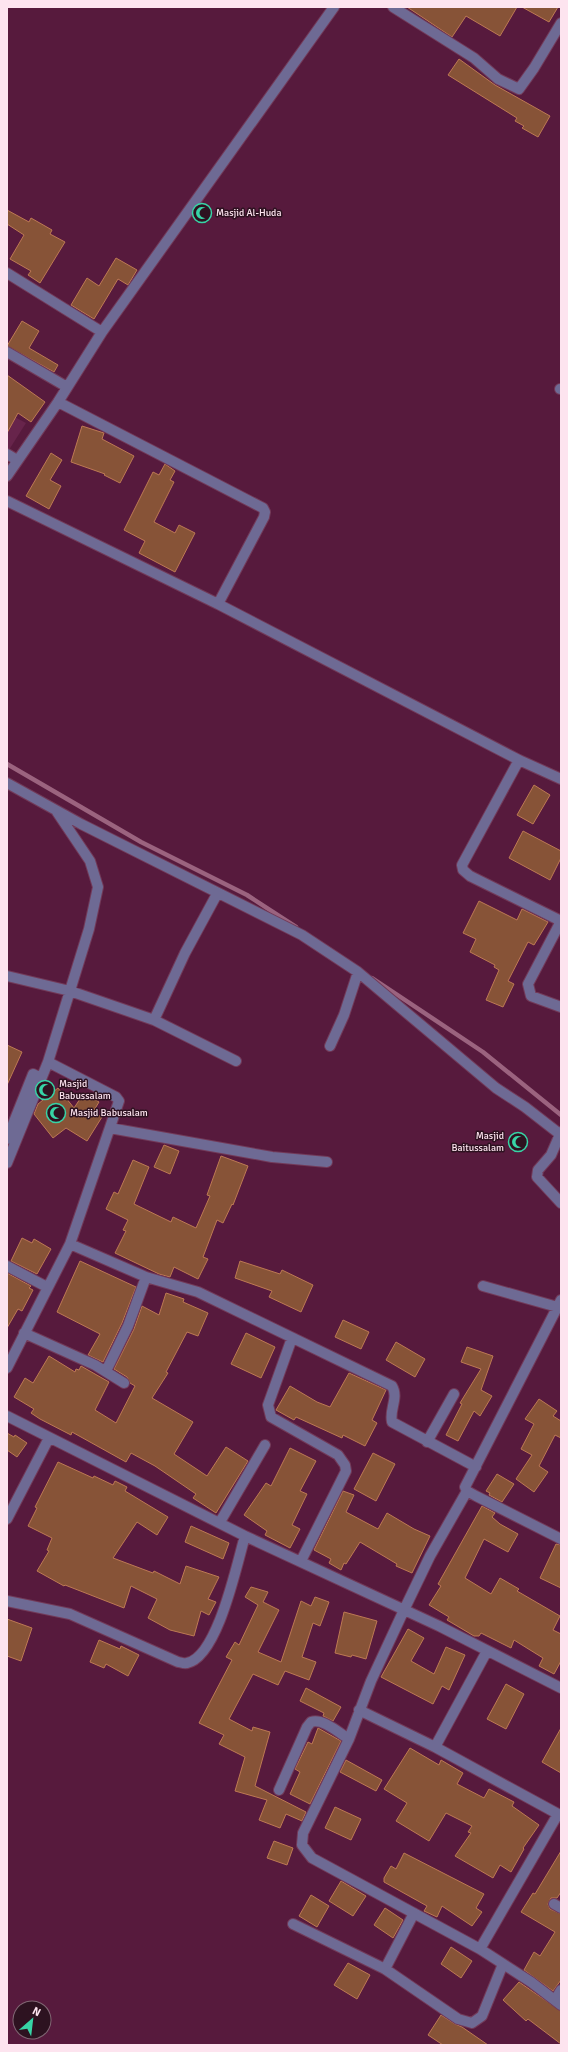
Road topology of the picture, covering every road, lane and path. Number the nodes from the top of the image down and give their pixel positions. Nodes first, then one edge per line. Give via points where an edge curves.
1 (334, 7) edge
2 (393, 7) edge
3 (561, 22) edge
4 (7, 273) edge
5 (102, 332) junction
6 (7, 352) edge
7 (67, 387) junction
8 (58, 402) junction
9 (7, 454) edge
10 (17, 460) junction
11 (7, 476) edge
12 (7, 501) edge
13 (218, 604) junction
14 (519, 760) junction
15 (561, 779) edge
16 (7, 783) edge
17 (56, 810) junction
18 (217, 894) junction
19 (561, 921) edge
20 (358, 972) junction
21 (7, 976) edge
22 (70, 991) junction
23 (561, 1008) edge
24 (154, 1020) junction
25 (330, 1046) dead end
26 (236, 1061) dead end
27 (48, 1062) junction
28 (41, 1078) junction
29 (110, 1128) junction
30 (561, 1134) edge
31 (7, 1139) edge
32 (10, 1148) edge
33 (328, 1162) dead end
34 (7, 1163) edge
35 (561, 1203) edge
36 (70, 1244) junction
37 (7, 1266) edge
38 (146, 1277) junction
39 (47, 1286) junction
40 (483, 1286) dead end
41 (560, 1305) edge
42 (24, 1333) junction
43 (292, 1338) junction
44 (7, 1368) edge
45 (106, 1371) junction
46 (124, 1383) dead end
47 (454, 1394) dead end
48 (7, 1416) edge
49 (49, 1438) junction
50 (427, 1442) junction
51 (265, 1445) dead end
52 (476, 1467) junction
53 (467, 1491) junction
54 (7, 1519) edge
55 (220, 1522) junction
56 (245, 1536) junction
57 (561, 1540) edge
58 (300, 1561) junction
59 (7, 1601) edge
60 (404, 1610) junction
61 (488, 1651) junction
62 (561, 1688) edge
63 (359, 1710) junction
64 (349, 1739) junction
65 (435, 1747) junction
66 (280, 1790) dead end
67 (559, 1815) edge
68 (414, 1913) junction
69 (293, 1924) dead end
70 (480, 1949) junction
71 (503, 1964) junction
72 (385, 1969) junction
73 (561, 1990) edge
74 (558, 2002) edge

1 - 5 street
2 - 3 street via 520,90
4 - 5 street
5 - 7 street
6 - 7 street
7 - 8 street
8 - 10 street
8 - 13 street via 263,508 264,517
9 - 10 street
10 - 11 street
12 - 13 street
13 - 14 street
14 - 15 street
14 - 19 street via 462,865 463,870 470,876
16 - 17 street
17 - 18 street via 160,862
17 - 22 street via 90,861 98,887 89,929
18 - 20 street via 302,935
18 - 24 street via 185,953
19 - 23 street via 528,984 531,996
20 - 25 street via 344,1015
20 - 30 street via 496,1088
21 - 22 street
22 - 24 street
22 - 27 street
24 - 26 street
27 - 28 street
27 - 29 street via 119,1099
28 - 31 street via 32,1074
28 - 32 street
29 - 33 street via 264,1156
29 - 36 street
30 - 35 street via 551,1156 538,1170 536,1177
32 - 34 street
36 - 38 street
36 - 39 street
37 - 39 street
38 - 43 street via 198,1292
38 - 45 street via 128,1326
39 - 42 street
40 - 41 street
41 - 52 street
42 - 44 street
42 - 45 street
43 - 50 street via 392,1386 395,1396 390,1417 392,1422
43 - 58 street via 268,1410 271,1417 338,1454 346,1471
45 - 46 street
47 - 50 street
48 - 49 street
49 - 54 street
49 - 55 street
50 - 52 street
51 - 55 street
52 - 53 street via 466,1482
53 - 57 street
53 - 60 street via 430,1556
55 - 56 street
56 - 58 street
56 - 59 street via 215,1635 197,1658 187,1663 178,1662 70,1614
58 - 60 street
60 - 61 street
60 - 63 street
61 - 62 street
61 - 65 street
63 - 64 street
63 - 65 street
64 - 66 street via 325,1724 311,1722
64 - 68 street via 303,1833 302,1845 312,1858
65 - 67 street
67 - 70 street
68 - 70 street
68 - 72 street
69 - 72 street
70 - 71 street
71 - 72 street via 482,2016 472,2023 458,2019
71 - 74 street
73 - 74 street

